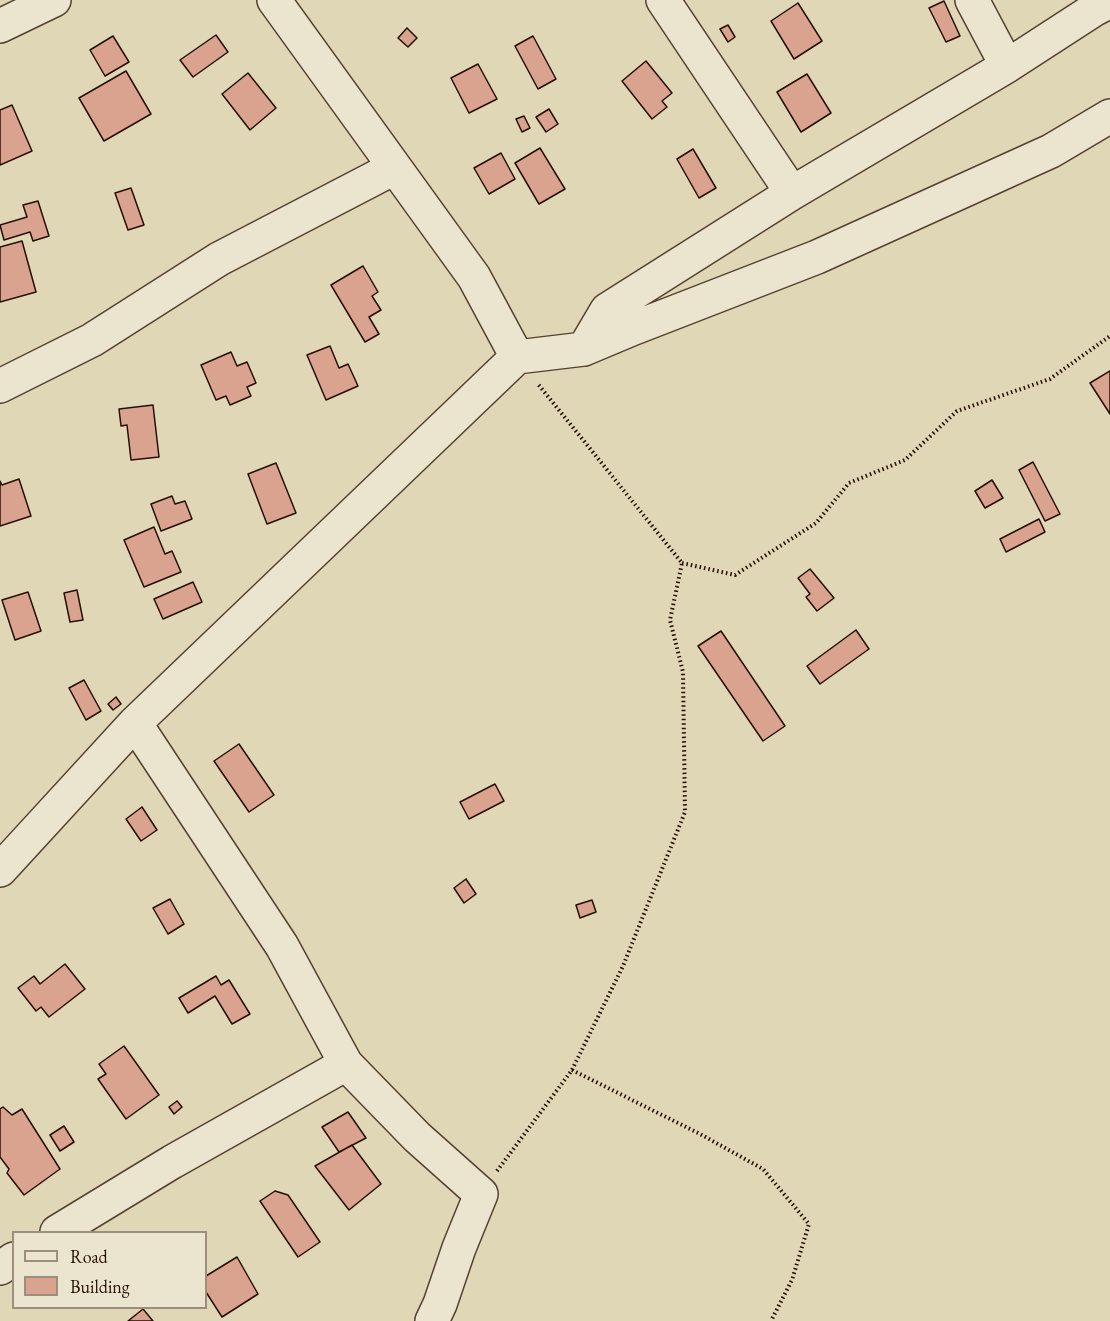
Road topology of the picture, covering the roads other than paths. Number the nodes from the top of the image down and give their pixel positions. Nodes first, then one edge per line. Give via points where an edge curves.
1 (54, 0) edge
2 (274, 0) edge
3 (663, 0) edge
4 (972, 0) edge
5 (1110, 1) edge
6 (0, 26) edge
7 (1007, 66) junction
8 (1110, 116) edge
9 (394, 168) junction
10 (792, 193) junction
11 (584, 350) junction
12 (517, 357) junction
13 (0, 386) edge
14 (135, 723) junction
15 (0, 870) edge
16 (346, 1064) junction
17 (60, 1231) edge
18 (432, 1321) edge

1 - 6 street
2 - 9 street
3 - 10 street
4 - 7 street
5 - 7 street
7 - 10 street
8 - 11 street via 1051,151 817,257
9 - 12 street via 474,277
9 - 13 street via 219,259 92,340
10 - 11 street via 607,310
11 - 12 street
12 - 14 street
14 - 15 street
14 - 16 street via 282,946
16 - 17 street via 172,1162
16 - 18 street via 417,1137 481,1194

